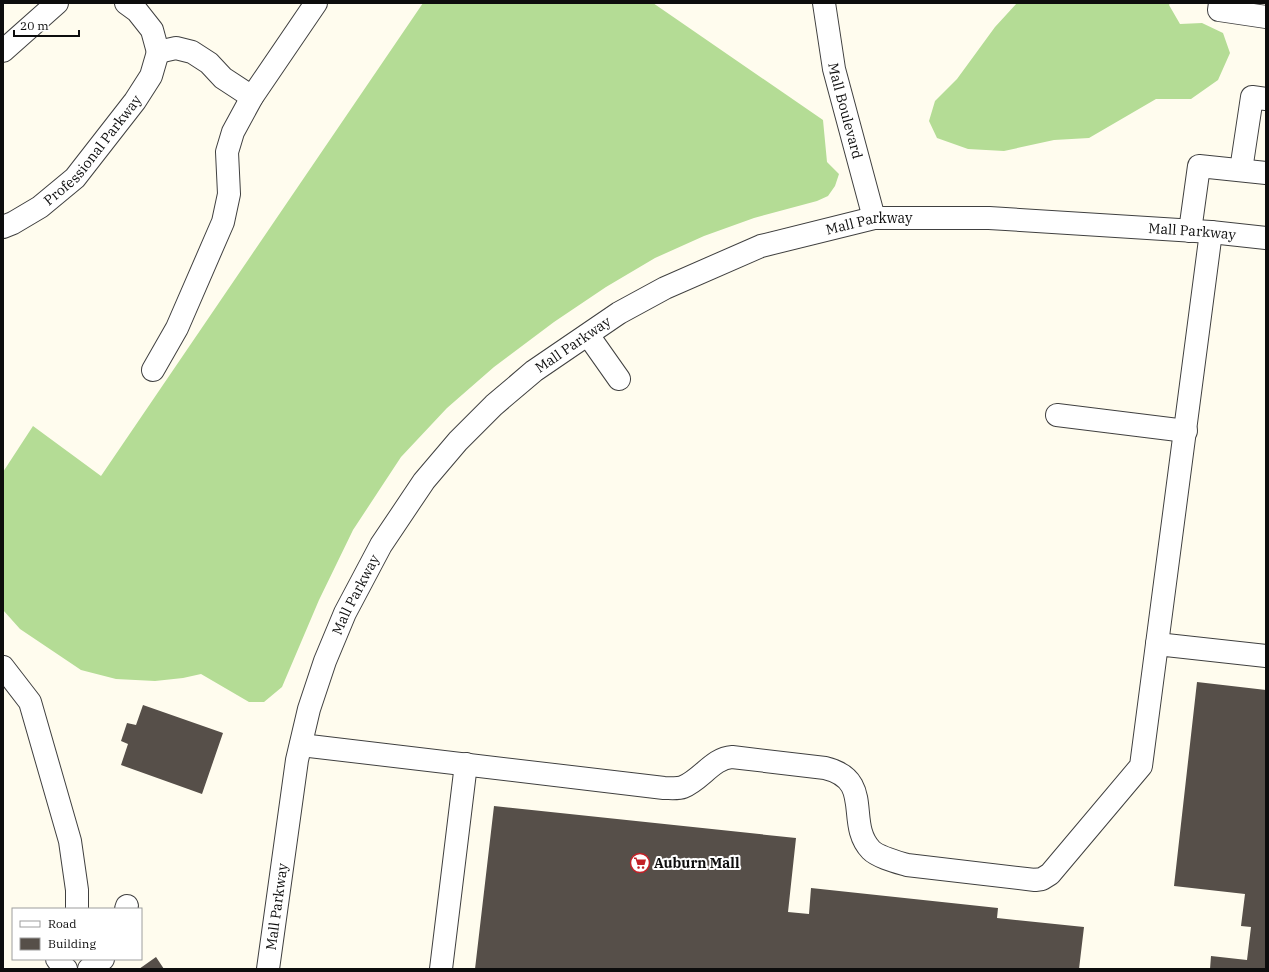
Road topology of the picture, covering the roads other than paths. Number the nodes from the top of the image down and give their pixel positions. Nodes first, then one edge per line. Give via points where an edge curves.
1 (57, 3) edge
2 (126, 3) edge
3 (316, 3) edge
4 (824, 3) edge
5 (1220, 3) edge
6 (1266, 17) edge
7 (3, 51) edge
8 (158, 52) junction
9 (252, 97) junction
10 (1266, 99) edge
11 (1241, 170) junction
12 (1266, 173) edge
13 (874, 218) junction
14 (3, 226) edge
15 (1190, 231) junction
16 (1211, 232) junction
17 (1266, 238) edge
18 (588, 335) junction
19 (153, 370) dead end
20 (619, 379) dead end
21 (1057, 416) dead end
22 (1186, 430) junction
23 (1157, 644) junction
24 (1266, 656) edge
25 (3, 667) edge
26 (301, 745) junction
27 (466, 764) junction
28 (77, 900) edge
29 (58, 960) edge
30 (102, 960) edge
31 (66, 969) edge
32 (89, 969) edge
33 (268, 969) edge
34 (441, 969) edge

1 - 7 street
2 - 8 street via 137,11 152,30
3 - 9 street
4 - 13 street, Mall Boulevard via 834,69
5 - 6 street via 1219,10
8 - 9 street via 176,48 192,52 209,63 222,78
8 - 14 street, Professional Parkway via 151,76 135,101 75,178 40,207
9 - 19 street via 233,132 227,152 229,194 223,222 177,328
10 - 11 street via 1252,98
11 - 12 street
11 - 15 street via 1199,166
13 - 15 street, Mall Parkway via 989,218
13 - 18 street, Mall Parkway via 761,246 665,288 620,313
15 - 16 street, Mall Parkway
16 - 17 street, Mall Parkway
16 - 22 street
18 - 20 street
18 - 26 street, Mall Parkway via 534,371 494,405 458,441 424,481 381,545 345,613 309,709
21 - 22 street
22 - 23 street
23 - 24 street
23 - 27 street via 1141,766 1050,874 1042,879 907,866 889,859 872,850 863,839 855,793 849,781 844,775 825,768 732,757 720,760 699,778 682,787 664,788
25 - 28 street via 30,702 70,841
26 - 27 street
26 - 33 street, Mall Parkway
27 - 34 street
29 - 31 street
30 - 32 street

